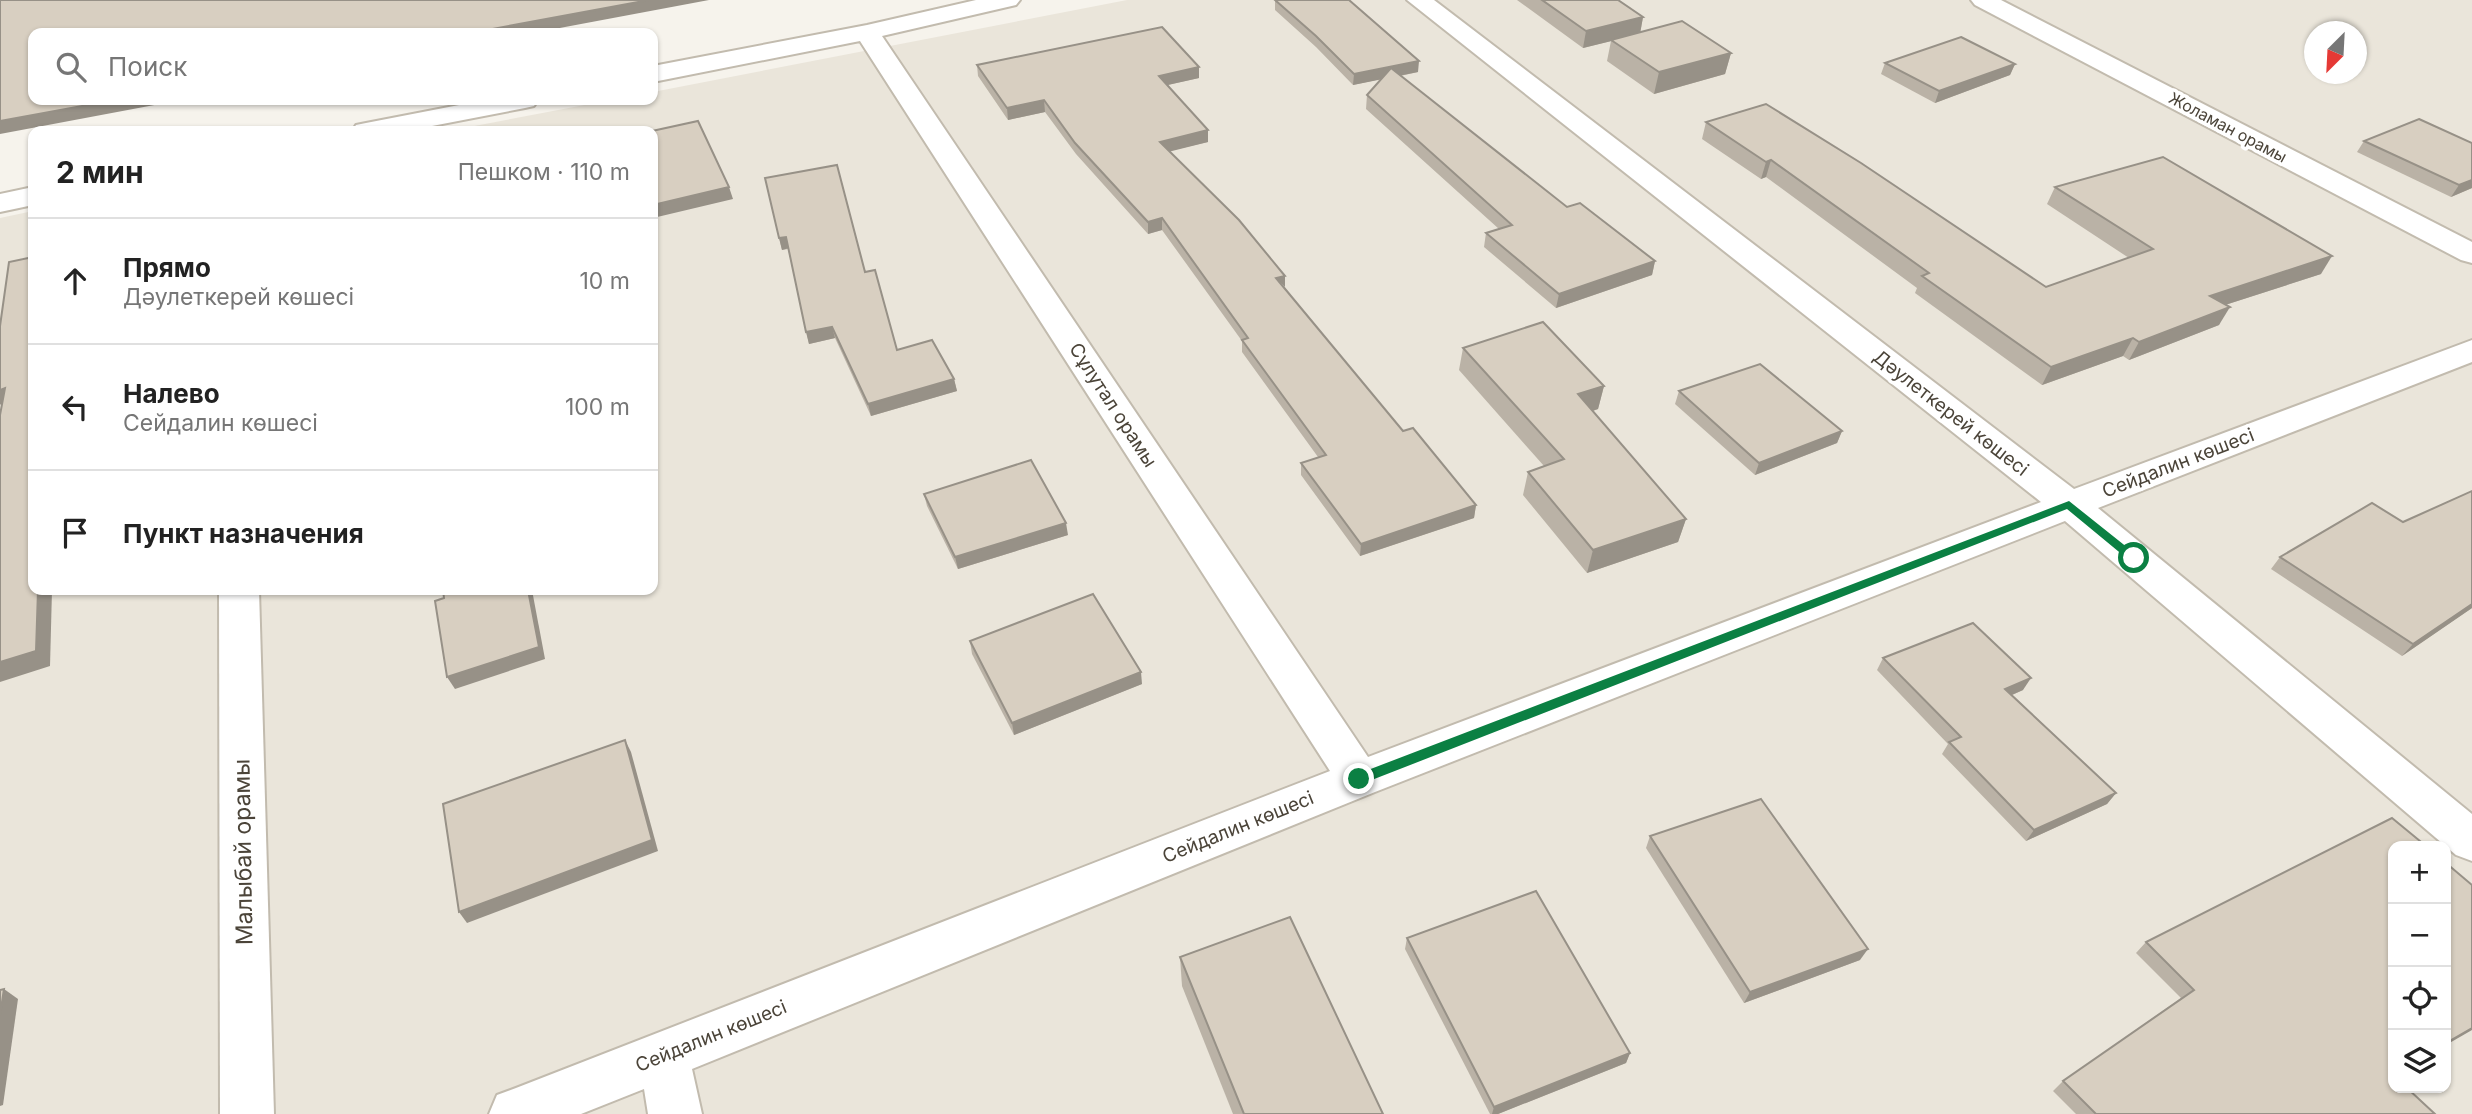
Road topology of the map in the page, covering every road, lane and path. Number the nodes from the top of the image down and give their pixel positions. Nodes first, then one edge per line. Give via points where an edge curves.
1 (1008, 0) edge
2 (1419, 0) edge
3 (1983, 0) edge
4 (867, 32) junction
5 (658, 73) edge
6 (499, 105) edge
7 (392, 126) edge
8 (28, 197) edge
9 (0, 203) edge
10 (2472, 254) edge
11 (2472, 350) edge
12 (2069, 504) junction
13 (239, 595) edge
14 (1359, 779) junction
15 (2472, 841) edge
16 (663, 1055) junction
17 (247, 1114) edge
18 (516, 1114) edge
19 (675, 1114) edge

1 - 4 street
2 - 12 street, Дәулеткерей көшесі
3 - 10 street, Жоламан орамы
4 - 5 street
4 - 14 street, Сұлутал орамы
6 - 7 street
8 - 9 street
11 - 12 street, Сейдалин көшесі
12 - 14 street, Сейдалин көшесі
12 - 15 street, Дәулеткерей көшесі
13 - 17 street, Малыбай орамы
14 - 16 street, Сейдалин көшесі
16 - 18 street, Сейдалин көшесі
16 - 19 street

